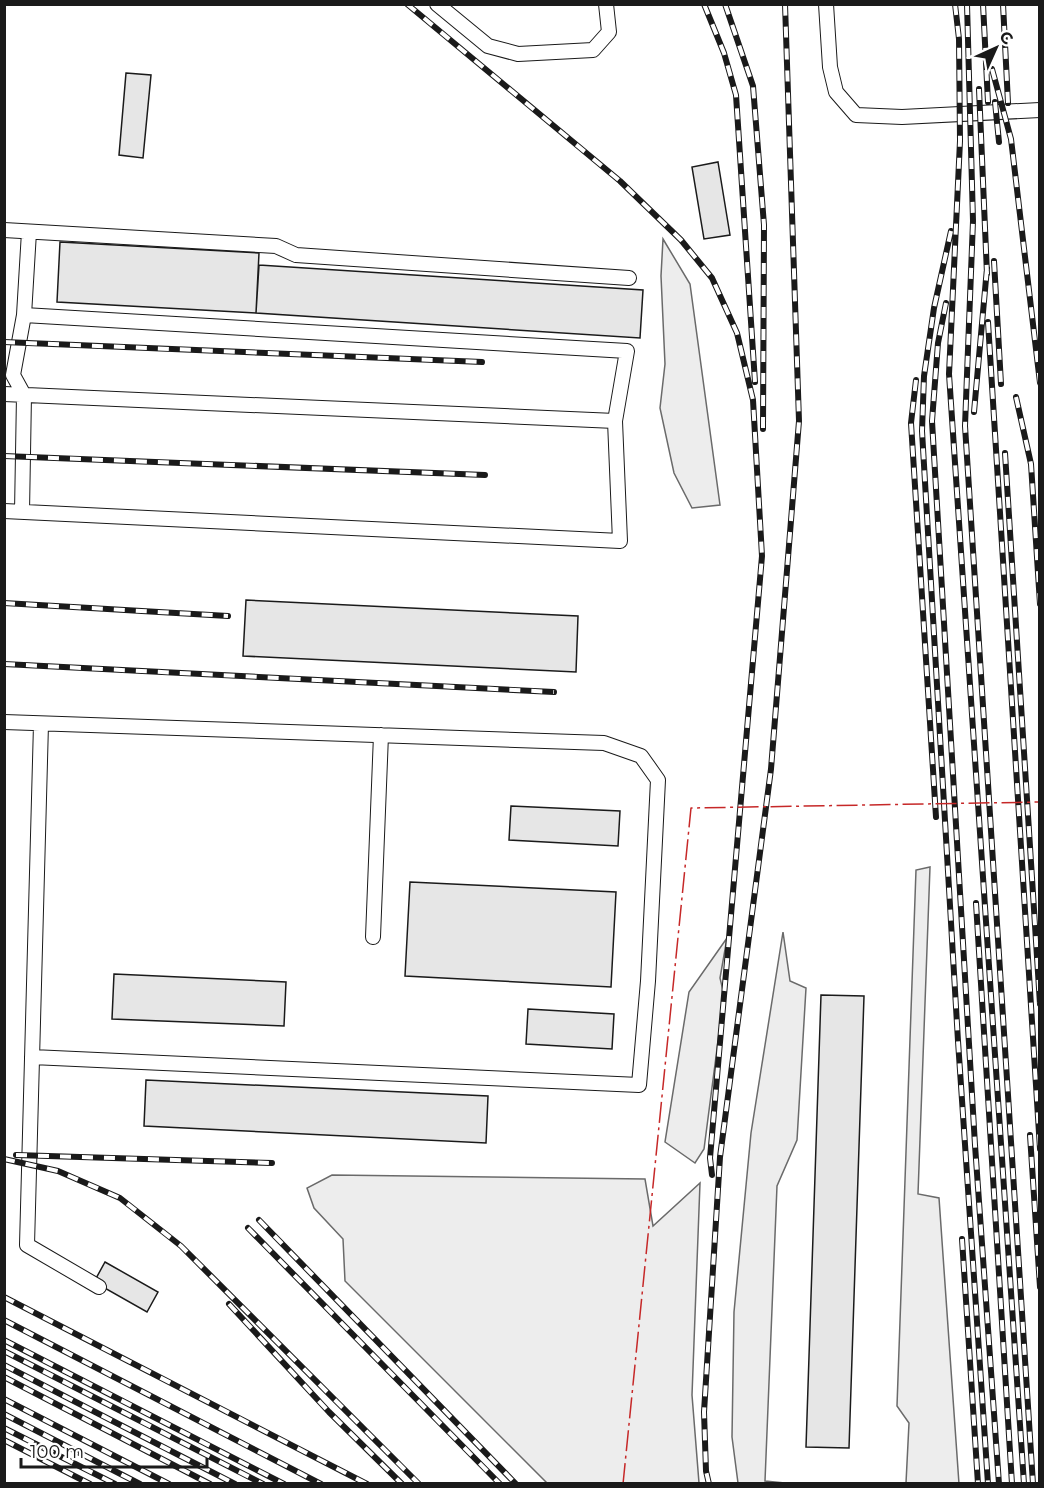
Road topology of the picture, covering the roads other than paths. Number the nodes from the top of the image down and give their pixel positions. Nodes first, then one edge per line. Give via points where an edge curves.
1 (437, 4) edge
2 (606, 4) edge
3 (826, 4) edge
4 (1040, 110) edge
5 (4, 230) edge
6 (29, 232) junction
7 (629, 278) dead end
8 (24, 315) junction
9 (4, 394) edge
10 (24, 395) junction
11 (615, 421) junction
12 (4, 511) edge
13 (22, 512) junction
14 (4, 722) edge
15 (41, 724) junction
16 (381, 735) junction
17 (373, 937) dead end
18 (32, 1057) junction
19 (99, 1287) dead end

1 - 2 street via 488,46 518,54 593,50 609,32
3 - 4 street via 830,67 836,92 856,115 902,117
5 - 6 street
6 - 7 street via 276,246 296,255
6 - 8 street
8 - 10 street via 13,375
8 - 11 street via 627,351
9 - 10 street
10 - 11 street
10 - 13 street
11 - 13 street via 620,541
12 - 13 street
14 - 15 street
15 - 16 street
15 - 18 street
16 - 17 street
16 - 18 street via 604,743 640,756 658,780 639,1085
18 - 19 street via 27,1245

